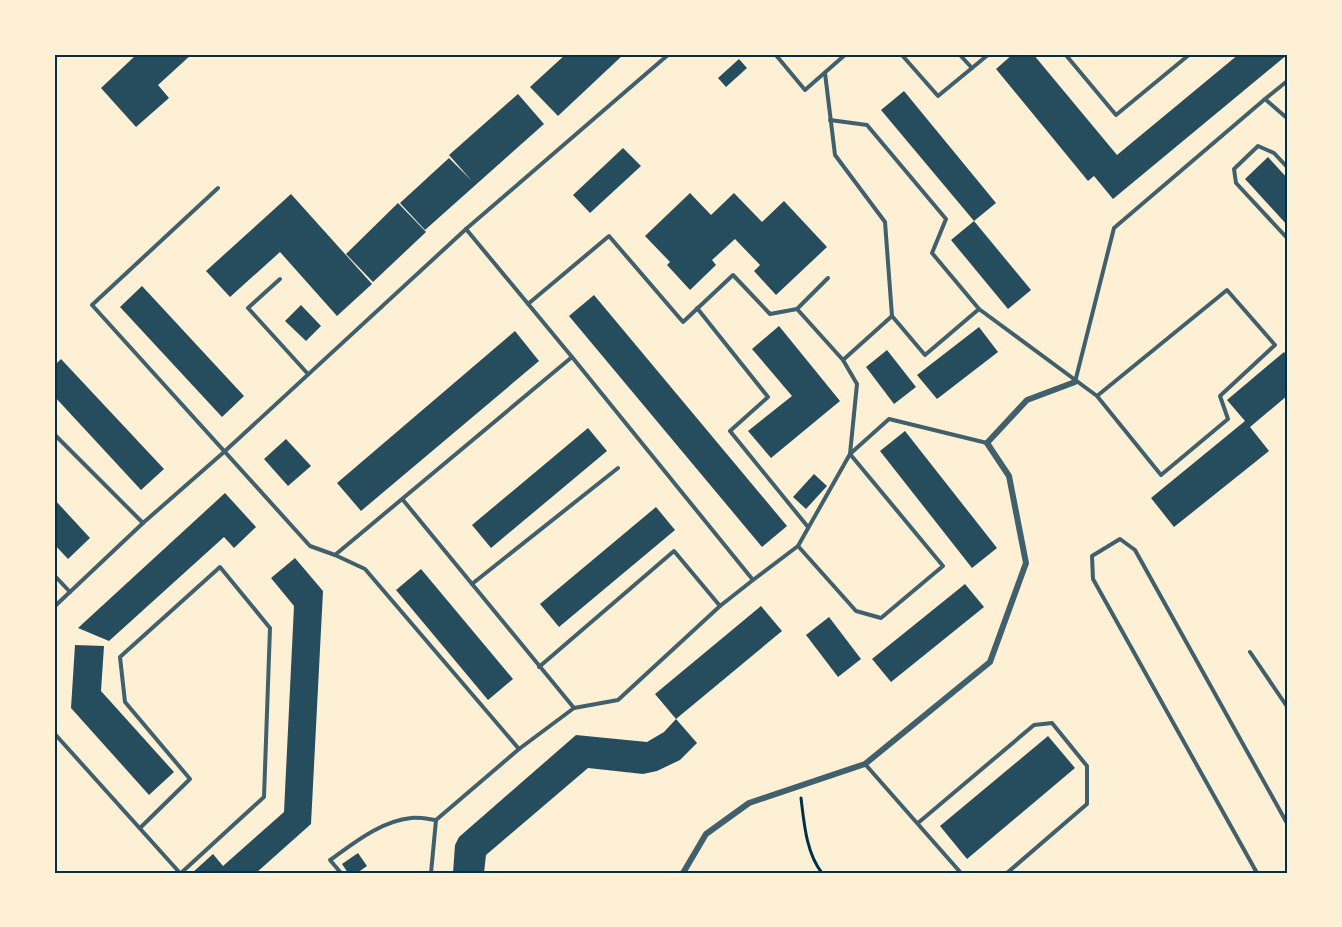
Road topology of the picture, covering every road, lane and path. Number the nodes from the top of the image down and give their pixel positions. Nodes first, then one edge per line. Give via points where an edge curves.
1 (669, 54) edge
2 (775, 54) edge
3 (846, 54) edge
4 (901, 54) edge
5 (960, 54) edge
6 (989, 54) edge
7 (1065, 54) edge
8 (1190, 54) edge
9 (972, 68) junction
10 (825, 73) junction
11 (1286, 82) dead end
12 (1265, 99) junction
13 (1288, 119) edge
14 (830, 120) junction
15 (1288, 168) edge
16 (218, 188) dead end
17 (466, 229) junction
18 (1288, 239) edge
19 (828, 278) dead end
20 (280, 279) dead end
21 (528, 304) junction
22 (698, 308) junction
23 (797, 309) junction
24 (979, 309) junction
25 (891, 316) junction
26 (572, 357) junction
27 (843, 360) junction
28 (308, 374) junction
29 (1076, 382) junction
30 (1097, 396) junction
31 (54, 434) edge
32 (987, 443) junction
33 (224, 452) junction
34 (850, 454) junction
35 (618, 468) dead end
36 (403, 500) junction
37 (143, 523) junction
38 (808, 527) junction
39 (798, 546) junction
40 (335, 555) junction
41 (54, 575) edge
42 (753, 580) junction
43 (472, 584) junction
44 (70, 592) junction
45 (720, 606) junction
46 (54, 607) edge
47 (1250, 652) dead end
48 (539, 667) junction
49 (574, 708) junction
50 (1288, 708) edge
51 (54, 733) edge
52 (519, 749) junction
53 (865, 764) junction
54 (799, 786) junction
55 (435, 820) junction
56 (918, 823) junction
57 (1288, 825) edge
58 (140, 828) junction
59 (181, 873) edge
60 (341, 873) edge
61 (431, 873) edge
62 (683, 873) edge
63 (822, 873) edge
64 (962, 873) edge
65 (1007, 873) edge
66 (1257, 873) edge

1 - 17 lane
2 - 10 lane via 805,90
3 - 10 lane
4 - 9 lane via 938,96
5 - 9 lane
6 - 9 lane
7 - 8 lane via 1116,115
10 - 14 lane
11 - 12 lane
12 - 13 lane
12 - 29 lane via 1114,228
14 - 24 lane via 867,125 946,219 932,253
14 - 25 lane via 835,155 885,222
15 - 18 lane via 1274,153 1258,146 1234,169 1236,183
16 - 33 lane via 92,305
17 - 21 lane
17 - 28 lane
19 - 23 lane
20 - 28 lane via 248,308
21 - 22 lane via 609,236 683,322
21 - 26 lane
22 - 23 lane via 733,275 770,314
22 - 38 lane via 768,398 730,431
23 - 27 lane
24 - 25 lane via 925,355
24 - 29 lane
25 - 27 lane
26 - 36 lane
26 - 42 lane
27 - 34 lane via 857,384
28 - 33 lane
29 - 30 lane
29 - 32 street via 1027,400
30 - 30 lane via 1161,475 1227,419 1220,396 1275,345 1227,290
31 - 37 lane
32 - 34 lane via 889,419
32 - 53 street via 1009,476 1026,563 990,662
33 - 37 lane
33 - 40 lane via 310,546
34 - 38 lane
34 - 39 lane via 943,566 881,618 856,610
35 - 43 lane
36 - 40 lane
36 - 43 lane
37 - 44 lane
38 - 39 lane
39 - 42 lane
40 - 52 lane via 365,569
41 - 44 lane
42 - 45 lane
43 - 48 lane
44 - 46 lane
45 - 48 lane via 674,551
45 - 49 lane via 618,700
47 - 50 lane
48 - 49 lane
49 - 52 lane
51 - 58 lane
52 - 55 lane
53 - 54 street
53 - 56 lane
54 - 62 street via 748,803 706,834
54 - 63 path via 805,833
55 - 60 lane via 394,821 360,838 330,860
55 - 61 lane
56 - 64 lane
56 - 65 lane via 1034,725 1052,723 1087,766 1087,804
57 - 66 lane via 1135,550 1120,539 1092,556 1093,579
58 - 59 lane
58 - 59 lane via 190,779 125,702 120,657 220,567 270,628 264,797

